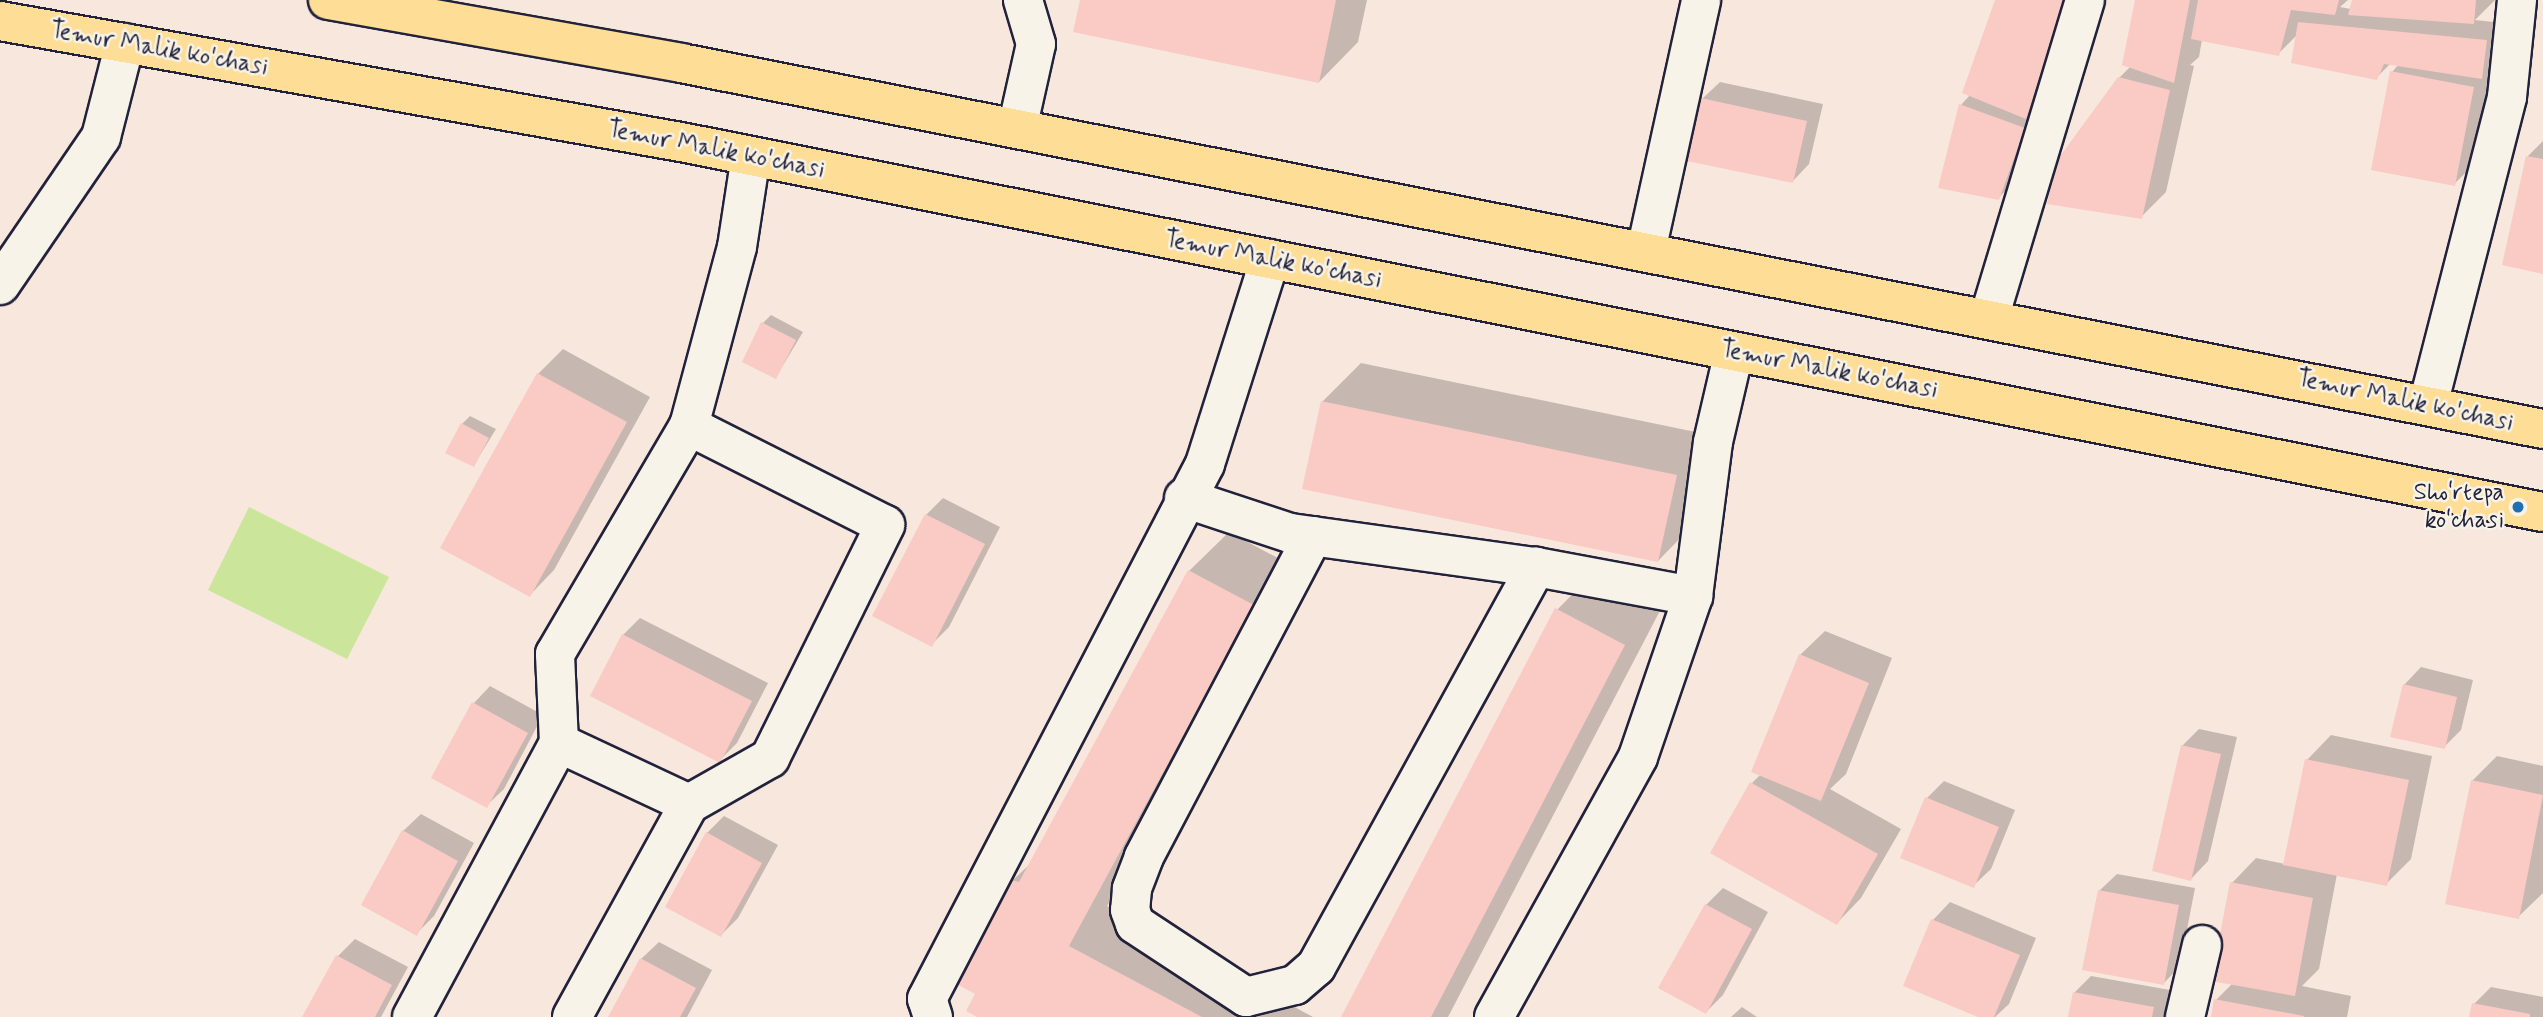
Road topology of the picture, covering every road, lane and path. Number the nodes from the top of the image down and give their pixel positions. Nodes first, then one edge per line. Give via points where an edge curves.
1 (328, 0) edge
2 (1023, 0) edge
3 (1701, 0) edge
4 (2085, 0) edge
5 (2517, 0) edge
6 (419, 8) edge
7 (0, 21) edge
8 (125, 43) junction
9 (1017, 129) junction
10 (751, 156) junction
11 (1646, 251) junction
12 (1270, 259) junction
13 (0, 285) edge
14 (1989, 318) junction
15 (1734, 352) junction
16 (2428, 405) junction
17 (689, 426) junction
18 (2543, 429) edge
19 (1184, 498) junction
20 (2543, 512) edge
21 (1313, 536) junction
22 (1536, 568) junction
23 (1693, 596) junction
24 (559, 743) junction
25 (689, 804) junction
26 (2202, 945) dead end
27 (412, 1017) edge
28 (572, 1017) edge
29 (933, 1017) edge
30 (1494, 1017) edge
31 (2185, 1017) edge

1 - 6 highway, Temur Malik ko'chasi
2 - 9 street via 1036,44
3 - 11 street
4 - 14 street
5 - 16 street via 2507,97
6 - 9 highway, Temur Malik ko'chasi
7 - 8 highway, Temur Malik ko'chasi
8 - 10 highway, Temur Malik ko'chasi
8 - 13 street via 101,138
9 - 11 highway, Temur Malik ko'chasi
10 - 12 highway, Temur Malik ko'chasi
10 - 17 street via 737,247
11 - 14 highway, Temur Malik ko'chasi
12 - 15 highway, Temur Malik ko'chasi
12 - 19 street via 1205,464
14 - 16 highway, Temur Malik ko'chasi
15 - 20 highway, Temur Malik ko'chasi
15 - 23 street via 1713,442
16 - 18 highway, Temur Malik ko'chasi
17 - 24 street via 555,654
17 - 25 street via 886,525 770,758
19 - 21 street
19 - 29 street via 927,999
21 - 22 street
21 - 22 street via 1144,856 1132,889 1135,924 1246,997 1294,985 1316,967
22 - 23 street
23 - 30 street via 1638,757
24 - 25 street
24 - 27 street
25 - 28 street
26 - 31 street

